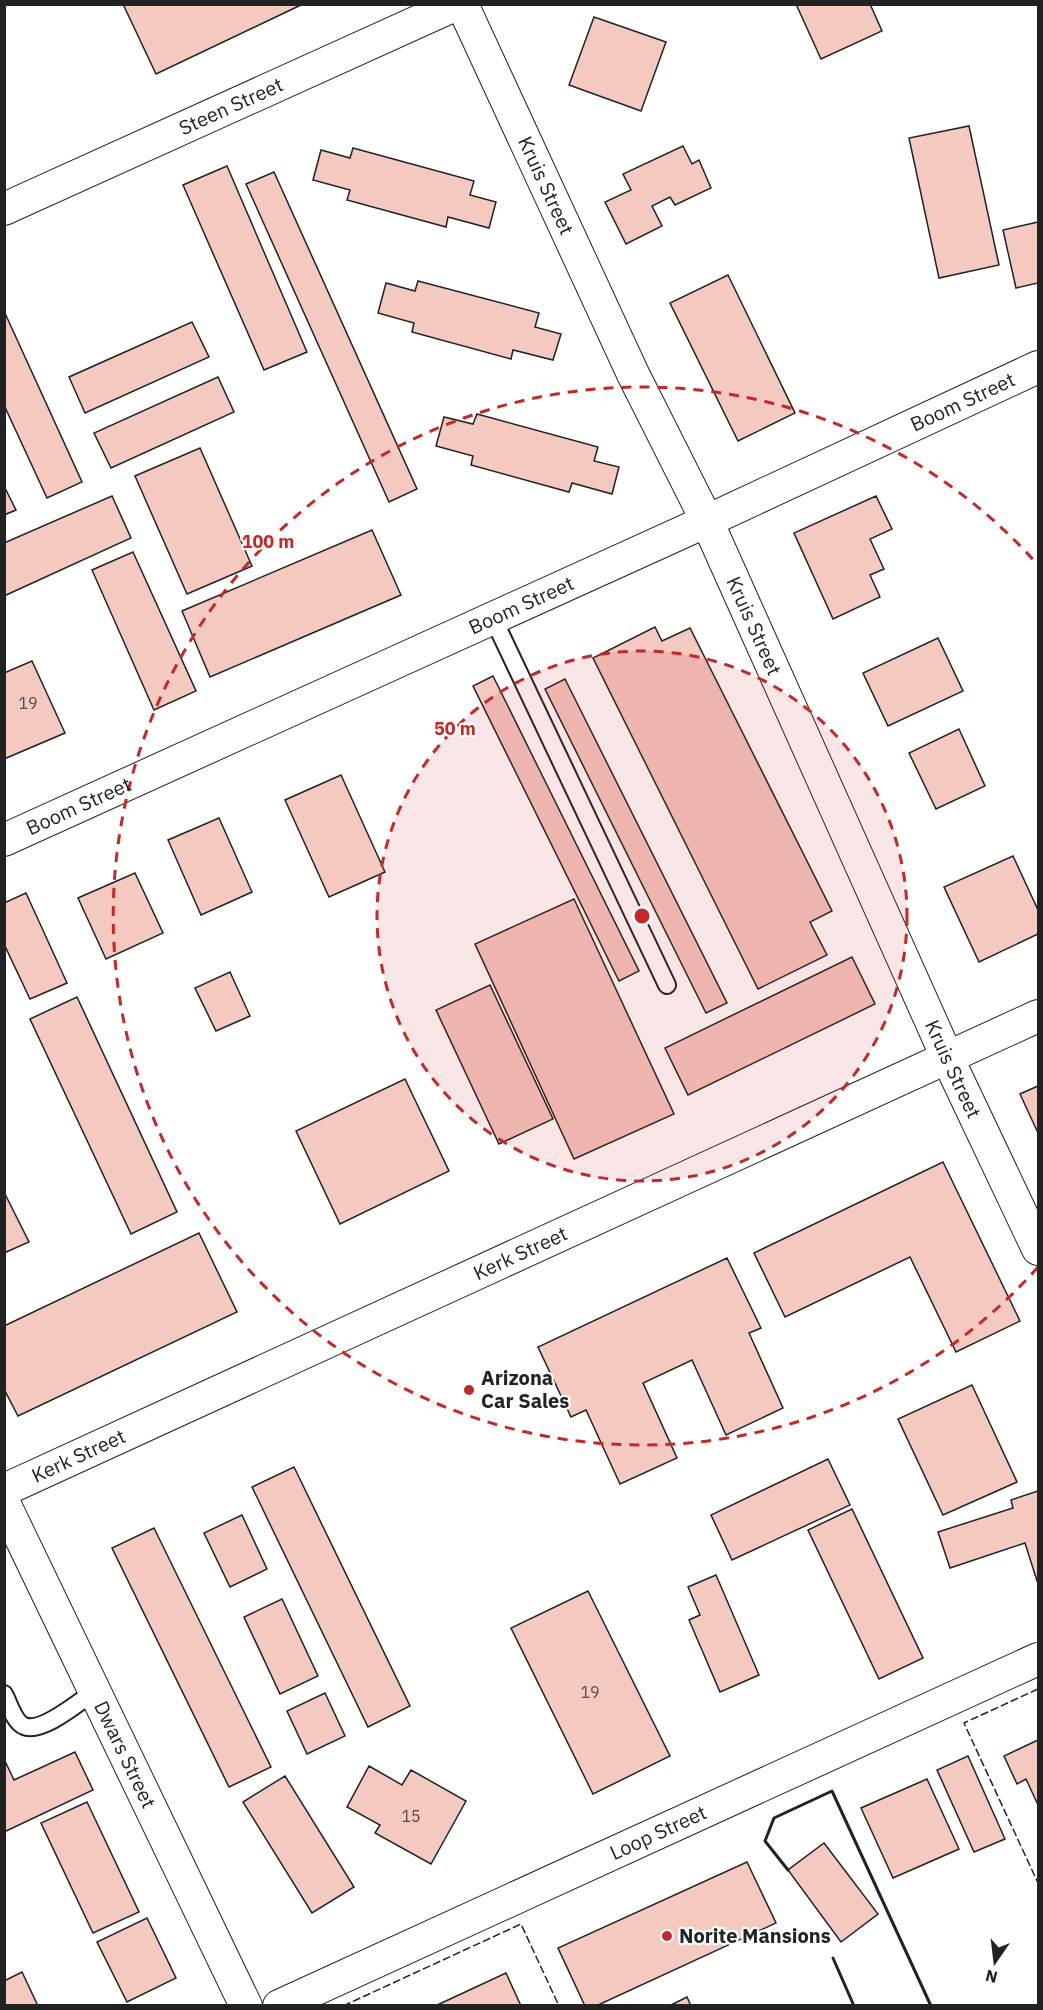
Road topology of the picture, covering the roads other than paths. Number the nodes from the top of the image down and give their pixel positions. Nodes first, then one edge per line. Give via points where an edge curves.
1 (457, 4) edge
2 (462, 4) edge
3 (4, 209) edge
4 (1038, 367) edge
5 (707, 521) junction
6 (493, 618) junction
7 (4, 840) edge
8 (667, 985) dead end
9 (1038, 1016) edge
10 (947, 1057) junction
11 (1038, 1249) edge
12 (4, 1490) edge
13 (4, 1503) edge
14 (1038, 1659) edge
15 (95, 1691) junction
16 (4, 1694) edge
17 (246, 2006) edge
18 (279, 2006) edge

1 - 3 street, Steen Street
2 - 5 street, Kruis Street via 633,374
4 - 5 street, Boom Street
5 - 6 street, Boom Street
5 - 10 street, Kruis Street
6 - 7 street, Boom Street
6 - 8 lane
9 - 10 street, Kerk Street
10 - 11 street, Kruis Street
10 - 12 street, Kerk Street
13 - 15 street, Dwars Street
14 - 18 street, Loop Street
15 - 16 lane via 34,1728 23,1726 16,1719
15 - 17 street, Dwars Street

